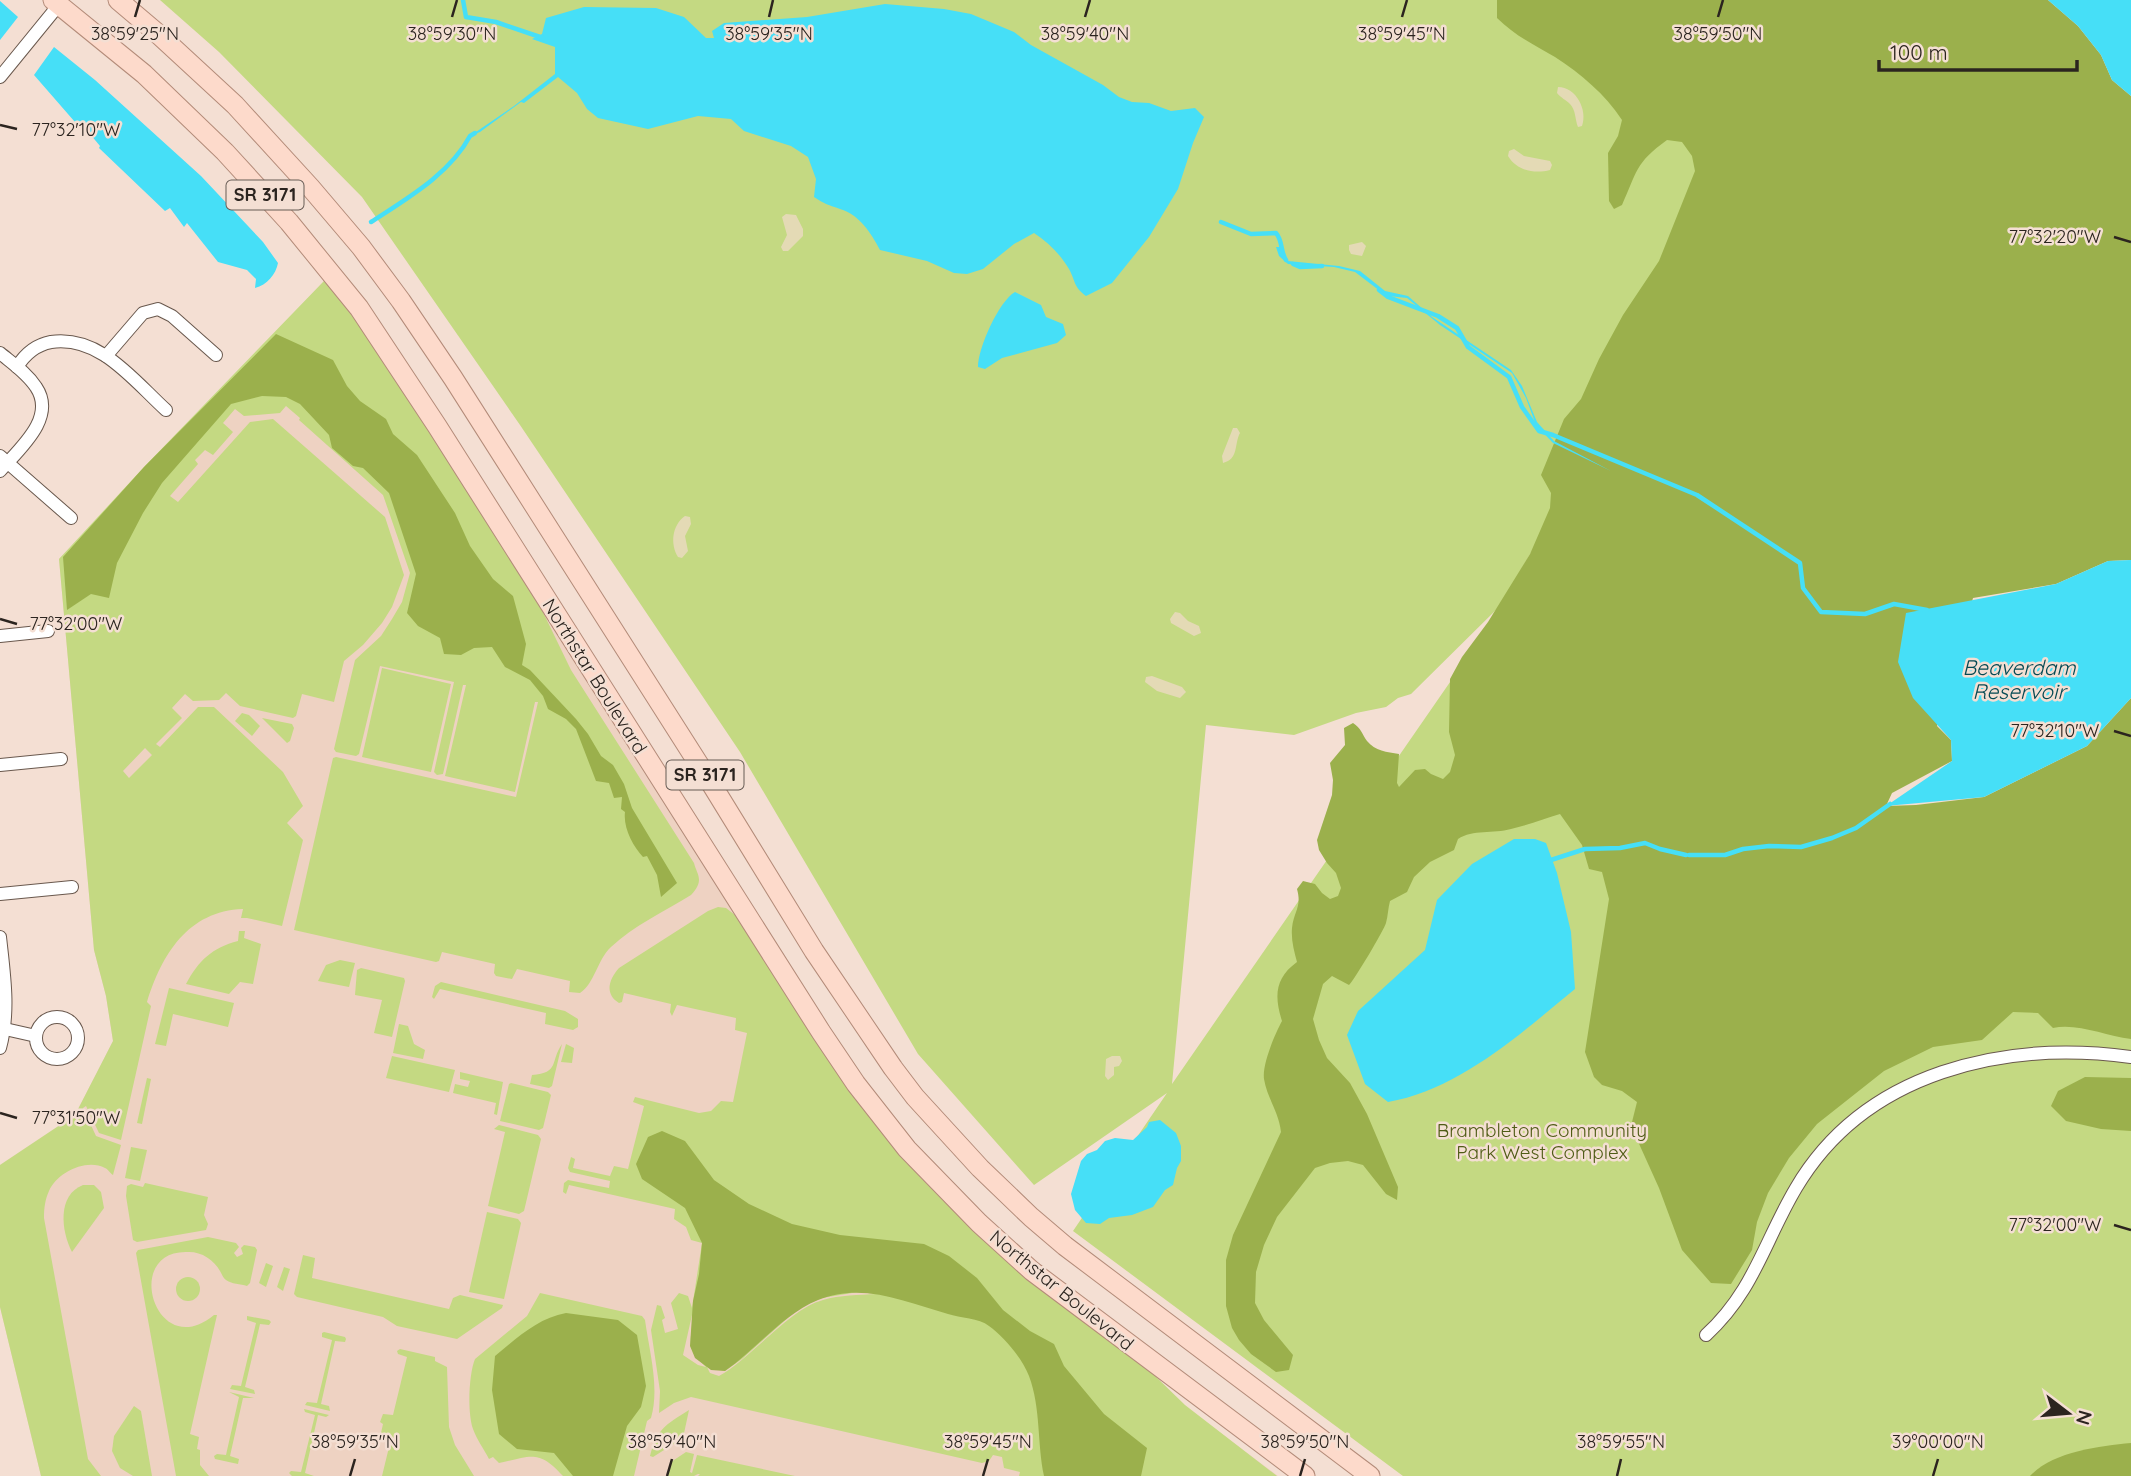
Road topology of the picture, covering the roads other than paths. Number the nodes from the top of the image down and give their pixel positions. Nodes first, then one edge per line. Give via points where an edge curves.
1 (118, 0) edge
2 (59, 2) edge
3 (0, 77) edge
4 (0, 353) edge
5 (216, 355) dead end
6 (106, 356) junction
7 (17, 367) junction
8 (166, 410) dead end
9 (2, 463) edge
10 (71, 518) dead end
11 (48, 631) dead end
12 (0, 636) edge
13 (61, 758) dead end
14 (0, 765) edge
15 (72, 887) dead end
16 (0, 894) edge
17 (0, 937) edge
18 (2, 966) edge
19 (5, 1029) junction
20 (36, 1036) dead end
21 (0, 1048) edge
22 (2131, 1058) edge
23 (1706, 1335) dead end
24 (1305, 1476) edge
25 (1370, 1476) edge

1 - 25 main road, Northstar Boulevard / SR 3171 via 271,143 401,300 814,951 915,1097 980,1168 1065,1246
2 - 3 street
2 - 24 main road, Northstar Boulevard / SR 3171 via 145,74 225,152 359,308 821,1032 907,1149 1032,1270
4 - 7 street
5 - 6 street via 158,309 137,318
6 - 7 street via 74,341 55,342 36,347
6 - 8 street
7 - 9 street via 36,386 42,412 39,424
9 - 10 street
11 - 12 street
13 - 14 street
15 - 16 street
17 - 18 street
18 - 19 street
19 - 20 street
19 - 21 street
22 - 23 street via 2065,1052 1980,1060 1931,1076 1880,1102 1818,1156 1784,1209 1742,1294

